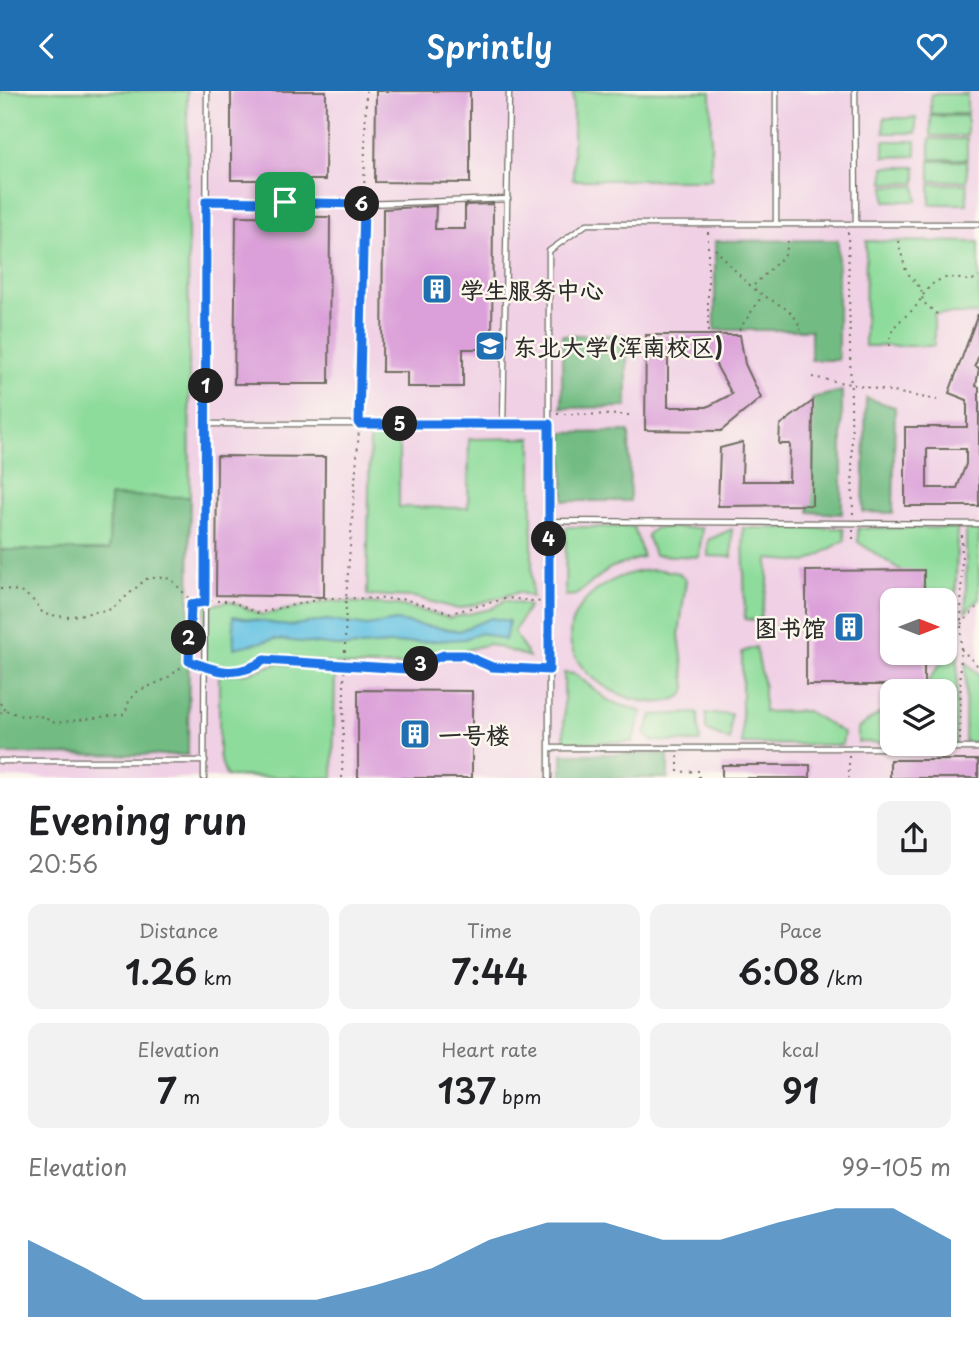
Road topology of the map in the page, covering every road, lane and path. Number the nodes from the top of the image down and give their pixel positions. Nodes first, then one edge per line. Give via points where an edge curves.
1 (207, 91) edge
2 (366, 91) edge
3 (509, 91) edge
4 (776, 91) edge
5 (855, 91) edge
6 (508, 199) junction
7 (206, 201) junction
8 (364, 204) junction
9 (709, 224) junction
10 (776, 224) junction
11 (848, 224) junction
12 (856, 224) junction
13 (979, 224) edge
14 (788, 241) dead end
15 (898, 241) dead end
16 (715, 250) dead end
17 (979, 277) edge
18 (754, 286) junction
19 (763, 295) junction
20 (922, 296) junction
21 (937, 314) dead end
22 (739, 330) dead end
23 (801, 330) dead end
24 (708, 332) dead end
25 (889, 346) dead end
26 (812, 377) dead end
27 (851, 384) junction
28 (937, 400) dead end
29 (549, 414) junction
30 (629, 415) dead end
31 (206, 424) junction
32 (359, 424) junction
33 (503, 424) junction
34 (549, 424) junction
35 (549, 521) junction
36 (853, 523) junction
37 (962, 524) junction
38 (979, 524) edge
39 (853, 539) dead end
40 (0, 589) edge
41 (346, 599) junction
42 (205, 602) junction
43 (549, 603) junction
44 (191, 604) junction
45 (979, 605) edge
46 (961, 624) junction
47 (961, 648) junction
48 (189, 661) junction
49 (344, 664) junction
50 (205, 667) junction
51 (979, 667) edge
52 (549, 670) junction
53 (0, 703) edge
54 (5, 710) junction
55 (0, 713) edge
56 (549, 748) junction
57 (678, 748) junction
58 (849, 748) junction
59 (960, 748) junction
60 (979, 748) edge
61 (0, 761) edge
62 (205, 761) junction
63 (205, 777) edge
64 (342, 778) edge
65 (549, 778) edge
66 (699, 778) edge
67 (849, 778) edge

1 - 7 lane
2 - 8 path
3 - 6 lane
4 - 10 lane
5 - 12 lane
6 - 8 lane
6 - 33 lane
7 - 8 lane
7 - 31 lane
8 - 32 path
9 - 10 lane
9 - 24 path
9 - 29 lane via 587,224 549,251
10 - 11 lane
11 - 12 lane
11 - 27 path
12 - 13 lane
14 - 18 path via 786,254
15 - 20 path via 906,271
16 - 18 path
17 - 20 path via 967,281 944,278
18 - 19 path
19 - 22 path
19 - 23 path via 797,316
20 - 21 path
20 - 25 path via 895,326
26 - 27 path
27 - 28 path
27 - 36 path
29 - 30 path
29 - 34 lane
31 - 32 lane
31 - 42 lane
32 - 33 lane
32 - 41 path
33 - 34 lane
34 - 35 lane
35 - 36 lane
35 - 43 lane
36 - 37 lane
36 - 39 path
37 - 38 lane
37 - 46 path
40 - 44 path via 24,593 43,614 67,617 112,609 146,579 165,577
41 - 42 path via 326,598 257,613 231,601
41 - 43 path via 404,599 451,613 508,598
41 - 49 path
42 - 44 path
42 - 50 lane
43 - 52 lane
44 - 48 path
45 - 46 path
46 - 47 path
47 - 51 path
47 - 59 path
48 - 50 path
48 - 54 path via 166,679 138,691 125,714 119,716 55,723
49 - 50 path via 264,660 237,671 213,672
49 - 52 path via 407,669 444,655 464,655 492,667
49 - 64 path
50 - 62 lane
52 - 56 lane
53 - 54 path
54 - 55 path
56 - 57 lane
56 - 65 lane
57 - 58 lane
57 - 66 path via 678,772 699,771
58 - 59 lane
58 - 67 path
59 - 60 lane
61 - 62 lane
62 - 63 lane

